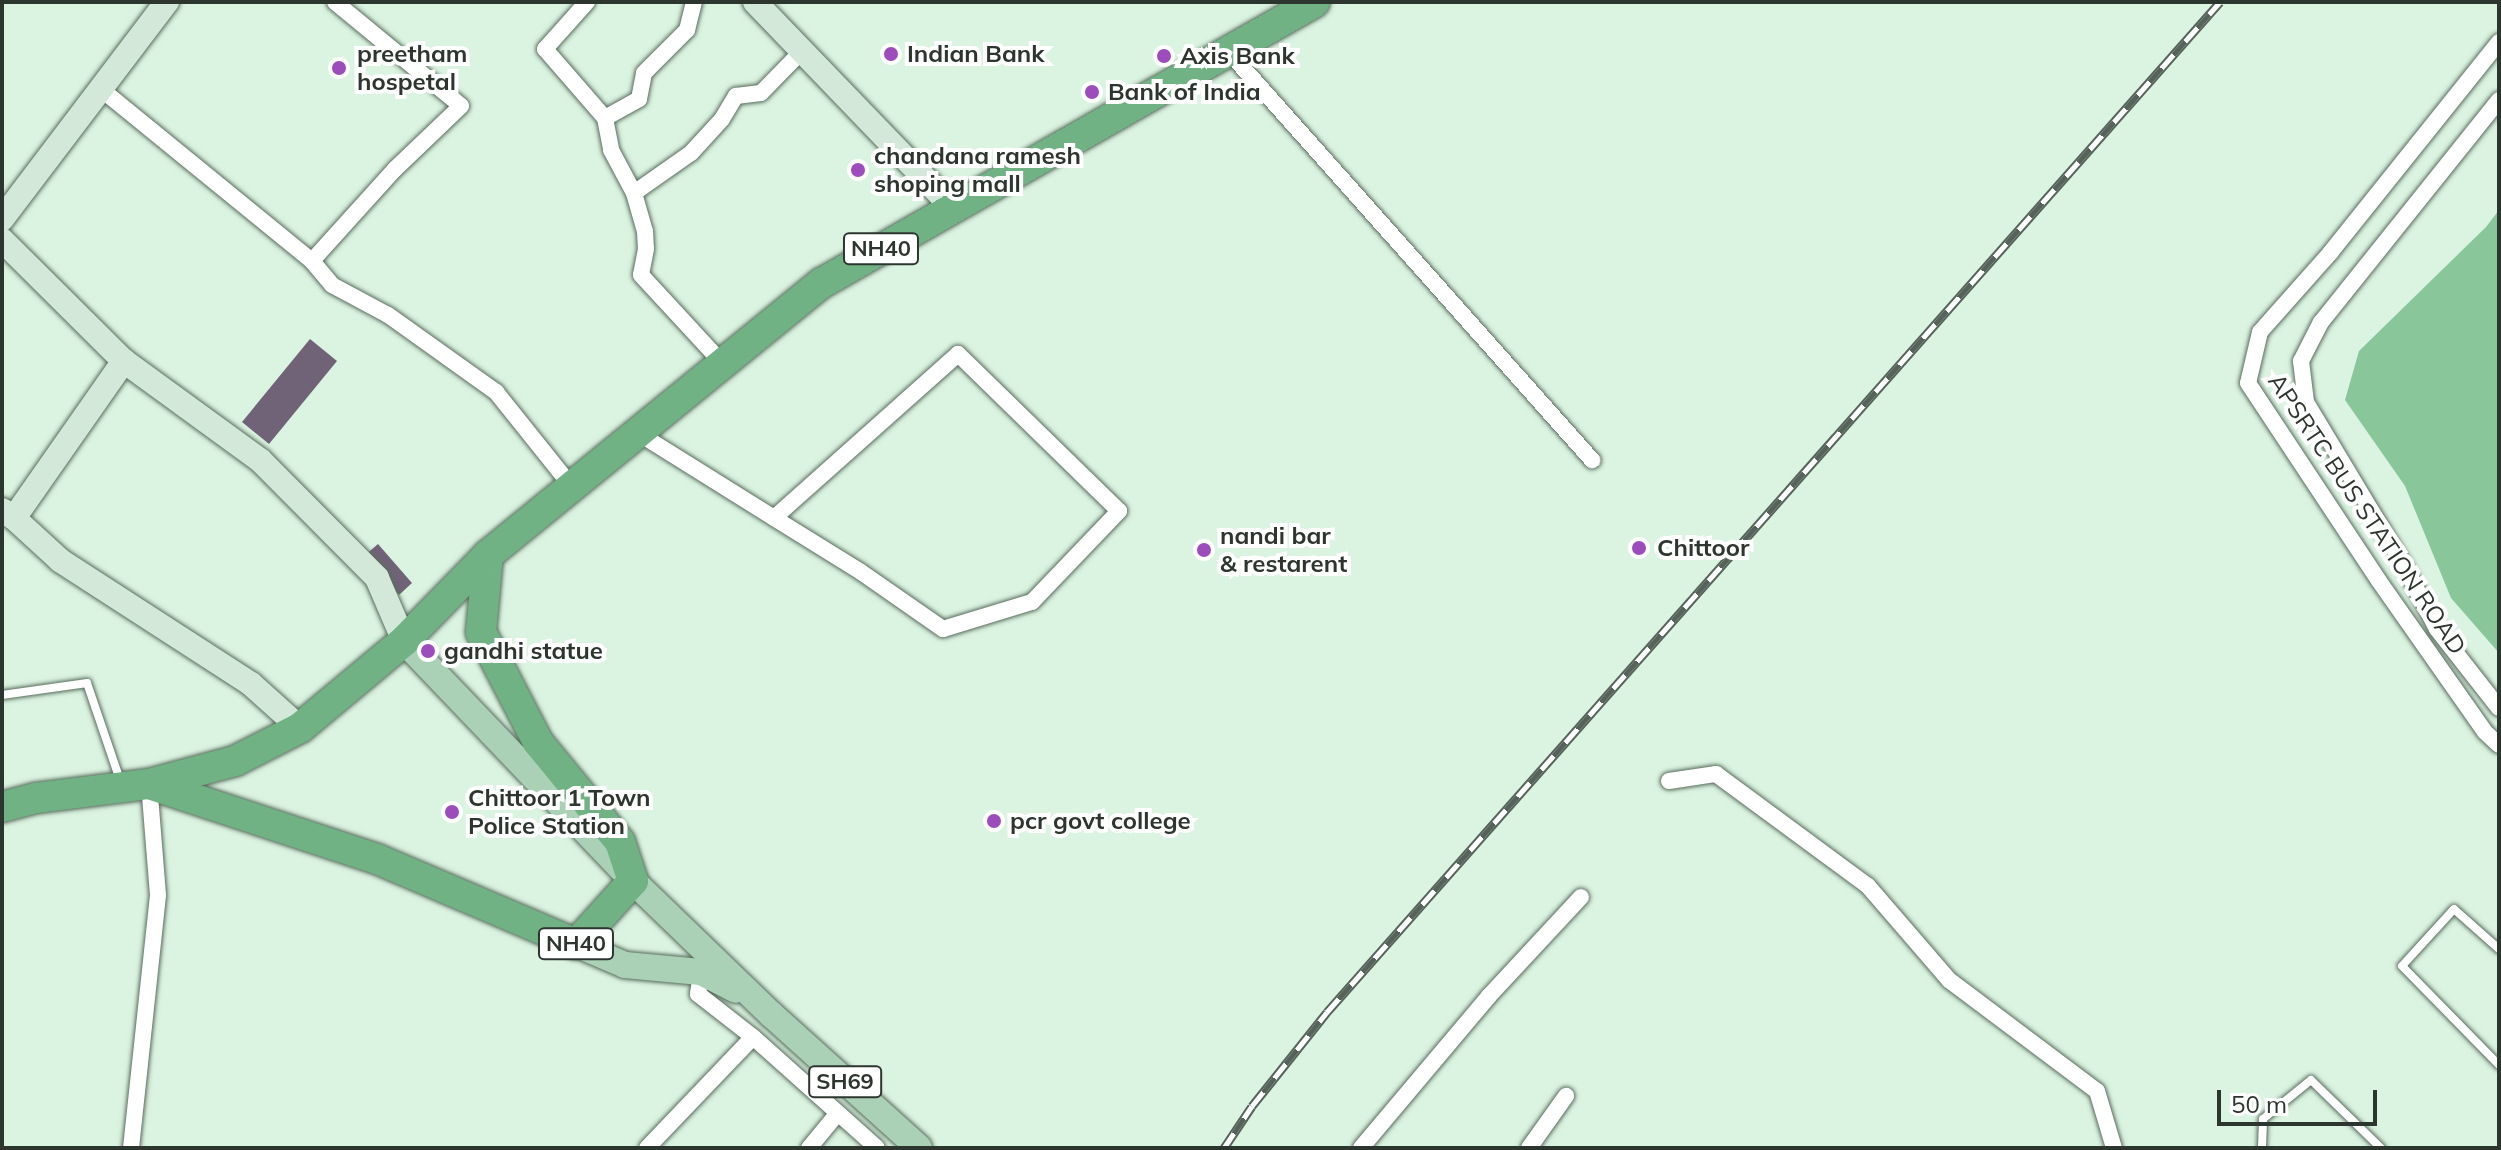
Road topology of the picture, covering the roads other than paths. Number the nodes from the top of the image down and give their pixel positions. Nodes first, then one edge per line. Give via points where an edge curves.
1 (167, 2) edge
2 (335, 2) edge
3 (587, 2) edge
4 (694, 2) edge
5 (755, 2) edge
6 (1315, 2) edge
7 (2499, 42) edge
8 (802, 51) junction
9 (1228, 51) junction
10 (101, 89) junction
11 (2499, 100) edge
12 (605, 118) junction
13 (634, 193) junction
14 (953, 208) junction
15 (2, 219) edge
16 (2, 240) edge
17 (312, 261) junction
18 (124, 361) junction
19 (723, 364) junction
20 (638, 433) junction
21 (1592, 460) dead end
22 (572, 487) junction
23 (8, 514) edge
24 (774, 518) junction
25 (488, 555) junction
26 (404, 641) junction
27 (2, 695) edge
28 (2499, 708) edge
29 (300, 728) junction
30 (2499, 745) edge
31 (1669, 781) dead end
32 (136, 785) junction
33 (2, 807) edge
34 (633, 881) junction
35 (1581, 897) dead end
36 (576, 944) junction
37 (2499, 949) edge
38 (703, 960) junction
39 (753, 1037) junction
40 (2499, 1065) edge
41 (1566, 1096) dead end
42 (837, 1114) junction
43 (131, 1148) edge
44 (647, 1148) edge
45 (809, 1148) edge
46 (877, 1148) edge
47 (919, 1148) edge
48 (1361, 1148) edge
49 (1529, 1148) edge
50 (2114, 1148) edge
51 (2262, 1148) edge
52 (2381, 1148) edge

1 - 10 street
2 - 17 street via 461,106
3 - 12 street via 545,49
4 - 12 street via 687,30 644,73 639,99
5 - 8 street
6 - 9 highway, NH40
7 - 30 street, APSRTC BUS STATION ROAD via 2260,332 2248,383 2379,581
8 - 13 street via 761,93 736,96 691,153
8 - 14 street
9 - 14 highway, NH40
9 - 21 street
10 - 15 street
10 - 17 street
11 - 28 street, APSRTC BUS STATION ROAD via 2321,322 2301,361 2306,402 2437,629
12 - 13 street via 611,150
13 - 19 street via 646,240 641,275
14 - 19 highway, NH40 via 822,283
16 - 18 street
17 - 22 street via 332,285 388,315 496,392
18 - 23 street
18 - 26 street via 260,460 377,578
19 - 20 highway, NH40
20 - 22 highway, NH40
20 - 24 street
22 - 25 highway, NH40
23 - 29 street via 61,561 251,684
24 - 24 street via 958,354 1119,511 1032,602 943,629
25 - 26 highway, NH40
25 - 34 highway via 481,632 538,742 620,842
26 - 29 highway, NH40
26 - 34 main road, SH69
27 - 32 lane via 87,683
29 - 32 highway, NH40 via 235,761
31 - 50 street via 1716,774 1868,886 1949,980 2097,1091
32 - 33 highway, NH40
32 - 36 highway, NH40 via 377,859
32 - 43 street via 158,895
34 - 36 highway, NH40
34 - 38 main road, SH69
35 - 48 street
36 - 38 main road via 625,965
37 - 40 lane via 2454,909 2402,966
38 - 39 street via 698,994
38 - 47 main road, SH69 via 765,1008
39 - 42 street
39 - 44 street
41 - 49 street
42 - 45 street
42 - 46 street
51 - 52 lane via 2263,1119 2311,1080

